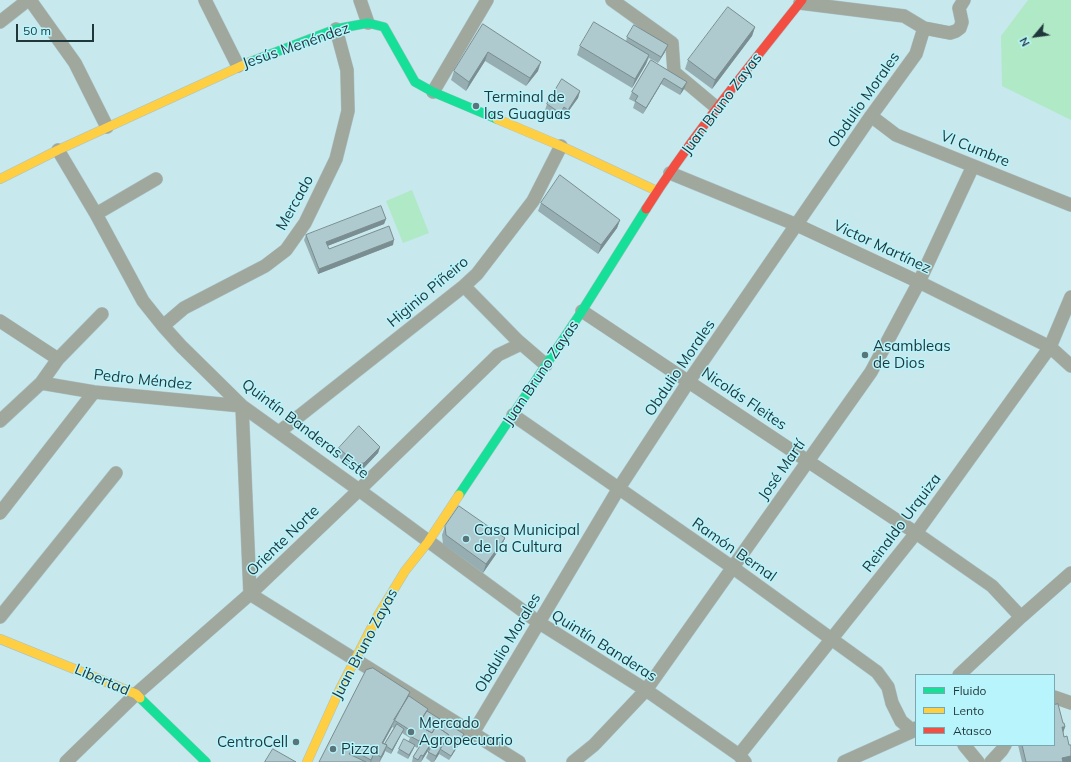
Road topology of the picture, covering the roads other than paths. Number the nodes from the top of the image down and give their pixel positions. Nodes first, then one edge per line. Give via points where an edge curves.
1 (29, 0) edge
2 (205, 0) edge
3 (360, 0) edge
4 (487, 0) edge
5 (612, 0) edge
6 (801, 1) edge
7 (962, 2) edge
8 (0, 22) edge
9 (368, 23) junction
10 (924, 28) junction
11 (336, 29) junction
12 (238, 66) junction
13 (433, 92) junction
14 (717, 108) junction
15 (871, 116) junction
16 (107, 127) junction
17 (561, 146) junction
18 (58, 150) junction
19 (973, 166) junction
20 (670, 173) junction
21 (0, 179) edge
22 (156, 179) dead end
23 (657, 191) junction
24 (1071, 205) edge
25 (96, 214) junction
26 (797, 225) junction
27 (919, 282) junction
28 (464, 286) junction
29 (1071, 297) edge
30 (582, 311) junction
31 (102, 314) dead end
32 (0, 321) edge
33 (163, 326) junction
34 (522, 344) junction
35 (1050, 348) junction
36 (58, 360) junction
37 (546, 365) junction
38 (1071, 366) edge
39 (690, 382) junction
40 (41, 383) junction
41 (94, 392) junction
42 (242, 406) junction
43 (513, 414) junction
44 (0, 421) edge
45 (278, 432) junction
46 (808, 461) junction
47 (116, 473) dead end
48 (619, 488) junction
49 (359, 490) junction
50 (0, 513) edge
51 (916, 533) junction
52 (428, 542) junction
53 (732, 568) junction
54 (1071, 573) edge
55 (250, 594) junction
56 (0, 617) edge
57 (1021, 617) junction
58 (538, 622) junction
59 (0, 639) edge
60 (831, 640) junction
61 (355, 661) junction
62 (960, 674) edge
63 (646, 690) junction
64 (136, 694) junction
65 (1055, 698) edge
66 (1071, 702) edge
67 (915, 730) edge
68 (473, 733) junction
69 (965, 746) edge
70 (1004, 746) edge
71 (742, 758) edge
72 (73, 759) edge
73 (206, 762) edge
74 (307, 762) edge
75 (520, 762) edge
76 (573, 762) edge
77 (844, 762) edge
78 (978, 762) edge
79 (991, 762) edge

1 - 8 street
1 - 16 street via 75,63
2 - 12 street
3 - 9 street
4 - 13 street
5 - 14 street via 672,43 674,72
6 - 10 street via 904,16
6 - 14 street, Juan Bruno Zayas
7 - 10 street via 959,10 962,22 956,31 950,33
9 - 11 street, Jesús Menéndez
9 - 13 street, Jesús Menéndez via 384,27 415,82
10 - 15 street, Obdulio Morales via 916,54
11 - 12 street, Jesús Menéndez
11 - 33 street, Mercado via 347,70 348,111 336,160 304,223 286,250 265,266 184,308
12 - 16 street, Jesús Menéndez
13 - 17 street, Jesús Menéndez
14 - 20 street, Juan Bruno Zayas
15 - 19 street, VI Cumbre via 896,135
15 - 26 street, Obdulio Morales
16 - 18 street, Jesús Menéndez
17 - 23 street, Jesús Menéndez
17 - 28 street, Higinio Piñeiro via 534,201 477,274
18 - 21 street, Jesús Menéndez
18 - 25 street, Quintín Banderas Este
19 - 24 street, VI Cumbre
19 - 27 street, José Martí
20 - 23 street, Juan Bruno Zayas
20 - 26 street, Victor Martínez
22 - 25 street
23 - 30 street, Juan Bruno Zayas
25 - 33 street, Quintín Banderas Este via 143,301
26 - 27 street, Victor Martínez
26 - 39 street, Obdulio Morales
27 - 35 street, Victor Martínez
27 - 46 street, José Martí via 872,372
28 - 34 street
28 - 45 street, Higinio Piñeiro
29 - 35 street, Reinaldo Urquiza
30 - 37 street, Juan Bruno Zayas
30 - 39 street, Nicolás Fleites
31 - 36 street
32 - 36 street
33 - 42 street, Quintín Banderas Este
34 - 37 street
34 - 49 street, Oriente Norte via 498,356
35 - 38 street, Victor Martínez
35 - 51 street, Reinaldo Urquiza
36 - 40 street
37 - 43 street, Juan Bruno Zayas
39 - 46 street, Nicolás Fleites
39 - 48 street, Obdulio Morales
40 - 41 street, Pedro Méndez
40 - 44 street
41 - 42 street, Pedro Méndez
41 - 50 street
42 - 45 street, Quintín Banderas Este
42 - 55 street
43 - 48 street, Ramón Bernal
43 - 52 street, Juan Bruno Zayas
45 - 49 street, Quintín Banderas Este
46 - 51 street, Nicolás Fleites
46 - 53 street, José Martí
47 - 56 street
48 - 53 street, Ramón Bernal
48 - 58 street, Obdulio Morales
49 - 52 street, Quintín Banderas Este
49 - 55 street, Oriente Norte
51 - 57 street, Nicolás Fleites via 992,586
51 - 60 street, Reinaldo Urquiza
52 - 58 street, Quintín Banderas
52 - 61 street, Juan Bruno Zayas via 405,571
53 - 60 street, Ramón Bernal
53 - 63 street, José Martí
54 - 57 street
55 - 61 street
55 - 64 street, Oriente Norte
57 - 62 street
58 - 63 street, Quintín Banderas
58 - 68 street, Obdulio Morales
59 - 64 street, Libertad
60 - 67 street, Ramón Bernal via 877,672 888,687 901,721
60 - 71 street, Reinaldo Urquiza
61 - 68 street
61 - 74 street, Juan Bruno Zayas
63 - 71 street, Quintín Banderas
63 - 76 street, José Martí via 594,745
64 - 72 street, Oriente Norte
64 - 73 street, Libertad
65 - 66 street
67 - 77 street
68 - 75 street
69 - 78 street
70 - 79 street

